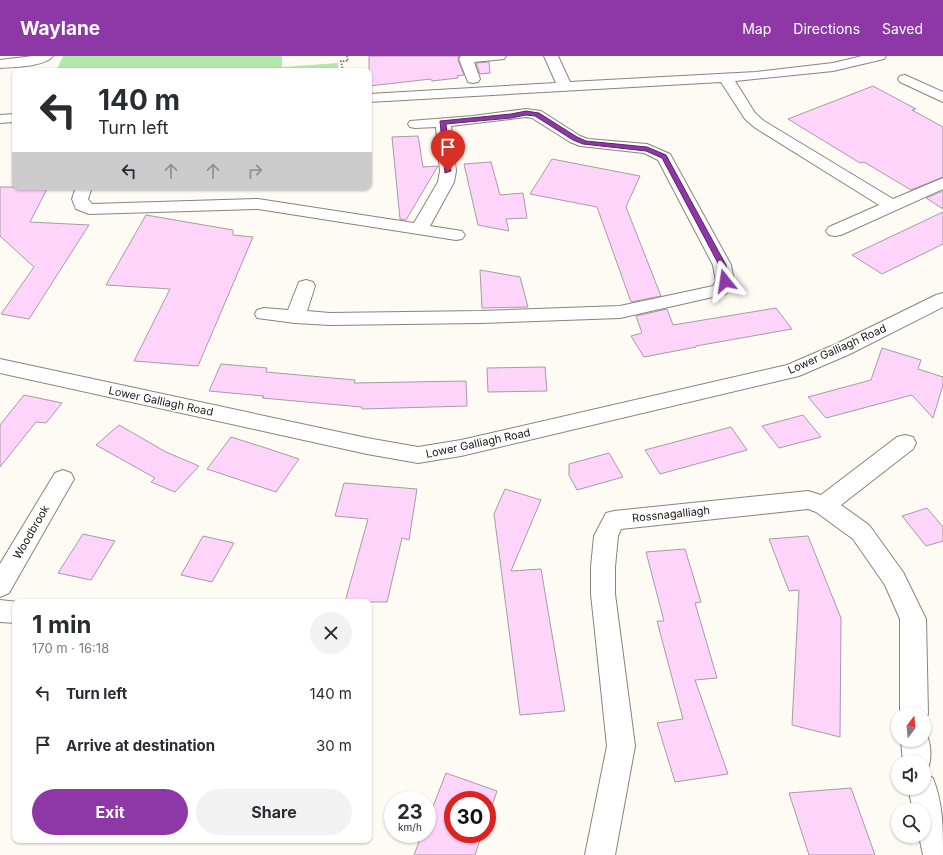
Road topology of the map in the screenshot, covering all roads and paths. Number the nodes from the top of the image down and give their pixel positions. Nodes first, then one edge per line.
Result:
1 (46, 56) edge
2 (347, 56) edge
3 (499, 56) edge
4 (551, 56) edge
5 (880, 56) edge
6 (794, 59) dead end
7 (0, 64) edge
8 (342, 68) edge
9 (808, 70) junction
10 (473, 79) dead end
11 (726, 79) junction
12 (905, 79) dead end
13 (565, 88) junction
14 (372, 98) edge
15 (943, 98) edge
16 (12, 118) edge
17 (0, 119) edge
18 (443, 122) junction
19 (415, 124) dead end
20 (943, 183) edge
21 (83, 190) edge
22 (261, 190) edge
23 (258, 204) junction
24 (892, 206) junction
25 (419, 230) junction
26 (835, 231) dead end
27 (456, 235) dead end
28 (306, 286) dead end
29 (943, 299) edge
30 (264, 314) dead end
31 (295, 317) junction
32 (0, 366) edge
33 (905, 443) dead end
34 (62, 479) dead end
35 (824, 505) junction
36 (0, 586) edge
37 (0, 611) edge
38 (12, 612) edge
39 (914, 707) edge
40 (926, 795) edge
41 (936, 816) edge
42 (600, 855) edge
43 (938, 855) edge

1 - 7 street
2 - 8 path
3 - 10 street
4 - 13 street
5 - 9 street
6 - 9 street
9 - 11 street
11 - 13 street
11 - 24 street
12 - 15 street
13 - 14 street
16 - 17 street
18 - 19 street
18 - 25 street
18 - 31 street
20 - 24 street
21 - 23 street
22 - 23 street
23 - 25 street
24 - 26 street
25 - 27 street
28 - 31 street
29 - 32 street, Lower Galliagh Road
30 - 31 street
33 - 35 street
34 - 36 street, Woodbrook
35 - 39 street, Rossnagalliagh
35 - 42 street, Rossnagalliagh
37 - 38 street
40 - 41 street
41 - 43 street

